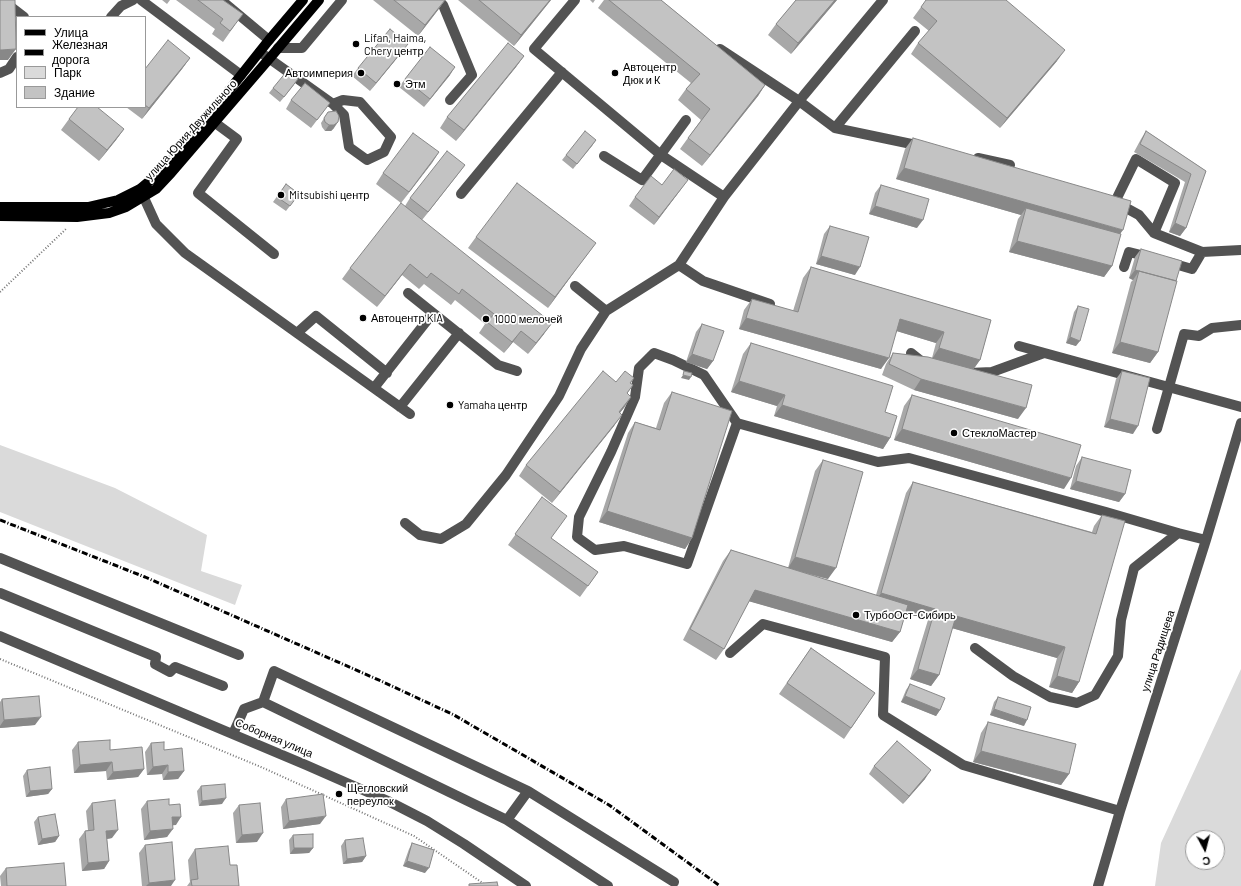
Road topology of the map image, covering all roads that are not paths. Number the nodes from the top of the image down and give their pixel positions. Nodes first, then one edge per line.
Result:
1 (2, 0) edge
2 (133, 0) edge
3 (141, 0) edge
4 (221, 0) edge
5 (303, 0) edge
6 (319, 0) edge
7 (342, 0) edge
8 (438, 0) edge
9 (575, 0) edge
10 (883, 0) edge
11 (23, 16) edge
12 (112, 16) edge
13 (915, 31) dead end
14 (269, 40) junction
15 (278, 48) junction
16 (720, 49) edge
17 (260, 52) junction
18 (16, 58) edge
19 (269, 59) junction
20 (562, 72) junction
21 (0, 73) edge
22 (241, 75) junction
23 (450, 100) dead end
24 (799, 101) junction
25 (333, 104) junction
26 (686, 120) dead end
27 (214, 122) junction
28 (835, 128) junction
29 (934, 149) edge
30 (661, 155) junction
31 (965, 155) edge
32 (604, 156) dead end
33 (1010, 165) edge
34 (142, 193) junction
35 (461, 194) dead end
36 (1095, 196) edge
37 (724, 197) junction
38 (1116, 202) junction
39 (0, 207) edge
40 (0, 216) edge
41 (1154, 234) junction
42 (1241, 250) edge
43 (1202, 252) junction
44 (274, 254) dead end
45 (679, 265) junction
46 (1124, 267) dead end
47 (575, 286) dead end
48 (408, 293) dead end
49 (770, 304) edge
50 (606, 311) junction
51 (433, 313) junction
52 (1241, 325) edge
53 (297, 333) junction
54 (458, 333) junction
55 (1019, 346) dead end
56 (911, 353) dead end
57 (1044, 353) junction
58 (934, 365) edge
59 (517, 371) dead end
60 (387, 373) junction
61 (961, 373) edge
62 (1169, 387) junction
63 (374, 388) junction
64 (400, 407) junction
65 (1241, 407) edge
66 (410, 414) dead end
67 (737, 423) junction
68 (1241, 423) edge
69 (1157, 429) dead end
70 (404, 523) dead end
71 (1178, 534) junction
72 (1206, 540) junction
73 (0, 558) edge
74 (0, 593) edge
75 (0, 636) edge
76 (975, 648) dead end
77 (730, 653) dead end
78 (239, 655) dead end
79 (223, 686) dead end
80 (263, 702) junction
81 (233, 734) junction
82 (528, 791) junction
83 (1120, 810) junction
84 (507, 820) junction
85 (674, 882) dead end
86 (526, 886) edge
87 (608, 886) edge
88 (1098, 886) edge

1 - 11 street
2 - 12 street
3 - 22 street
4 - 14 street
5 - 14 main road, улица Юрия Двужильного
6 - 15 main road, улица Юрия Двужильного
7 - 15 street
8 - 23 street
9 - 20 street
10 - 24 street
13 - 28 street
14 - 17 main road, улица Юрия Двужильного
15 - 19 main road, улица Юрия Двужильного
16 - 24 street
17 - 19 street
17 - 22 main road, улица Юрия Двужильного
18 - 21 street
19 - 25 street
19 - 27 main road, улица Юрия Двужильного
20 - 30 street
20 - 35 street
22 - 34 main road, улица Юрия Двужильного
24 - 28 street
24 - 37 street
25 - 25 street
26 - 30 street
27 - 34 main road, улица Юрия Двужильного
27 - 44 street
28 - 29 street
30 - 32 street
30 - 37 street
31 - 33 street
34 - 39 main road, улица Юрия Двужильного
34 - 40 main road, улица Юрия Двужильного
34 - 53 street
36 - 38 street
37 - 45 street
38 - 41 street
38 - 41 street
41 - 43 street
42 - 43 street
43 - 46 street
45 - 49 street
45 - 50 street
47 - 50 street
48 - 51 street
50 - 70 street
51 - 54 street
51 - 60 street
52 - 62 street
53 - 60 street
53 - 63 street
54 - 59 street
54 - 64 street
55 - 57 street
56 - 58 street
57 - 61 street
57 - 62 street
60 - 63 street
62 - 65 street
62 - 69 street
63 - 64 street
64 - 66 street
67 - 67 street
67 - 71 street
68 - 72 street, улица Радищева
71 - 72 street
71 - 76 street
72 - 83 street, улица Радищева
73 - 78 street
74 - 79 street
75 - 81 street, Соборная улица
77 - 83 street
80 - 81 street
80 - 82 street
80 - 84 street
81 - 86 street, Соборная улица
82 - 84 street
82 - 85 street
83 - 88 street, улица Радищева
84 - 87 street

